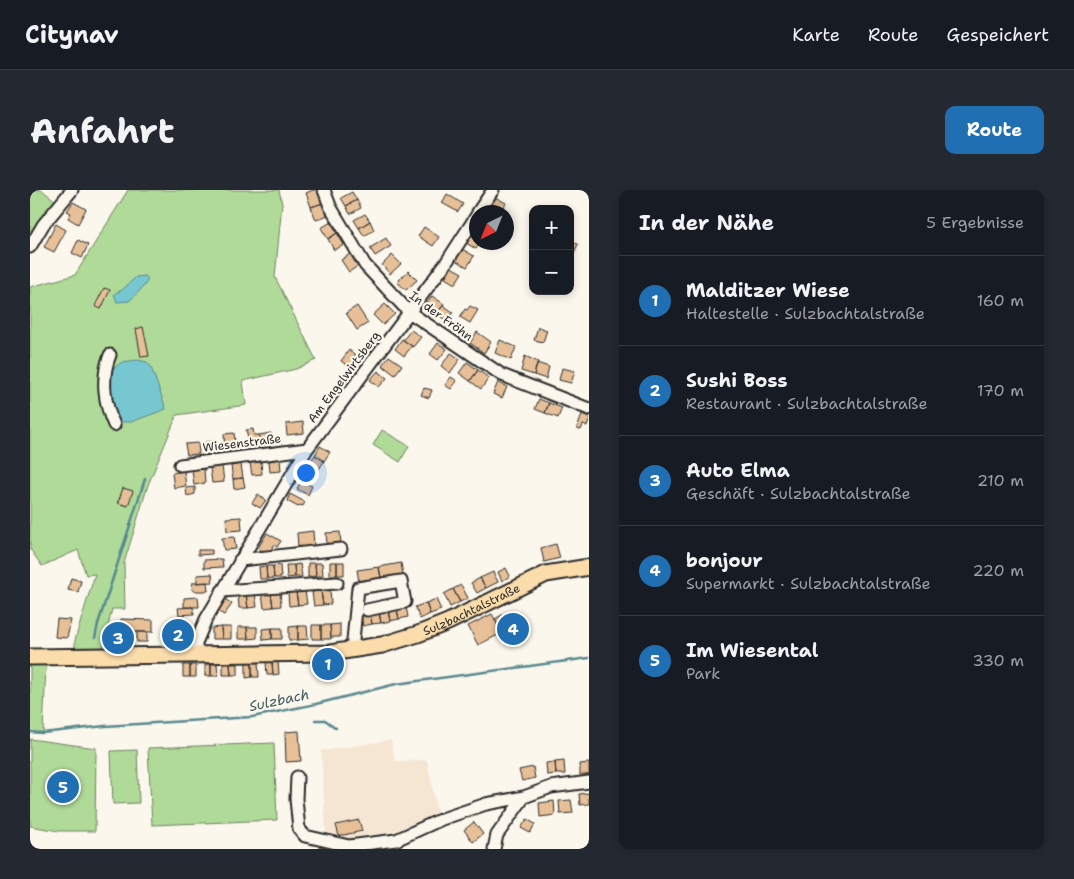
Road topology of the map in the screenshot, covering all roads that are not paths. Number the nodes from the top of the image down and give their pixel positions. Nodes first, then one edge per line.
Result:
1 (72, 190) edge
2 (324, 190) edge
3 (492, 190) edge
4 (483, 205) edge
5 (469, 226) edge
6 (30, 247) edge
7 (409, 312) junction
8 (110, 354) dead end
9 (589, 408) edge
10 (114, 425) dead end
11 (307, 449) junction
12 (180, 465) dead end
13 (341, 549) dead end
14 (240, 560) junction
15 (589, 567) edge
16 (337, 582) dead end
17 (222, 591) junction
18 (367, 610) dead end
19 (352, 651) junction
20 (196, 654) junction
21 (30, 657) edge
22 (297, 777) dead end
23 (589, 782) edge
24 (524, 797) junction
25 (494, 849) edge

1 - 6 street
2 - 7 street, In der Fröhn
3 - 4 street, Am Engelwirtsberg
5 - 7 street, Am Engelwirtsberg
7 - 9 street, In der Fröhn
7 - 11 street, Am Engelwirtsberg
8 - 10 street
11 - 12 street, Wiesenstraße
11 - 14 street, Am Engelwirtsberg
13 - 14 street
14 - 17 street, Am Engelwirtsberg
15 - 19 main road, Sulzbachtalstraße
16 - 17 street
17 - 20 street, Am Engelwirtsberg
18 - 19 street
19 - 20 main road, Sulzbachtalstraße
20 - 21 main road, Sulzbachtalstraße
22 - 24 street
23 - 24 street
24 - 25 street

